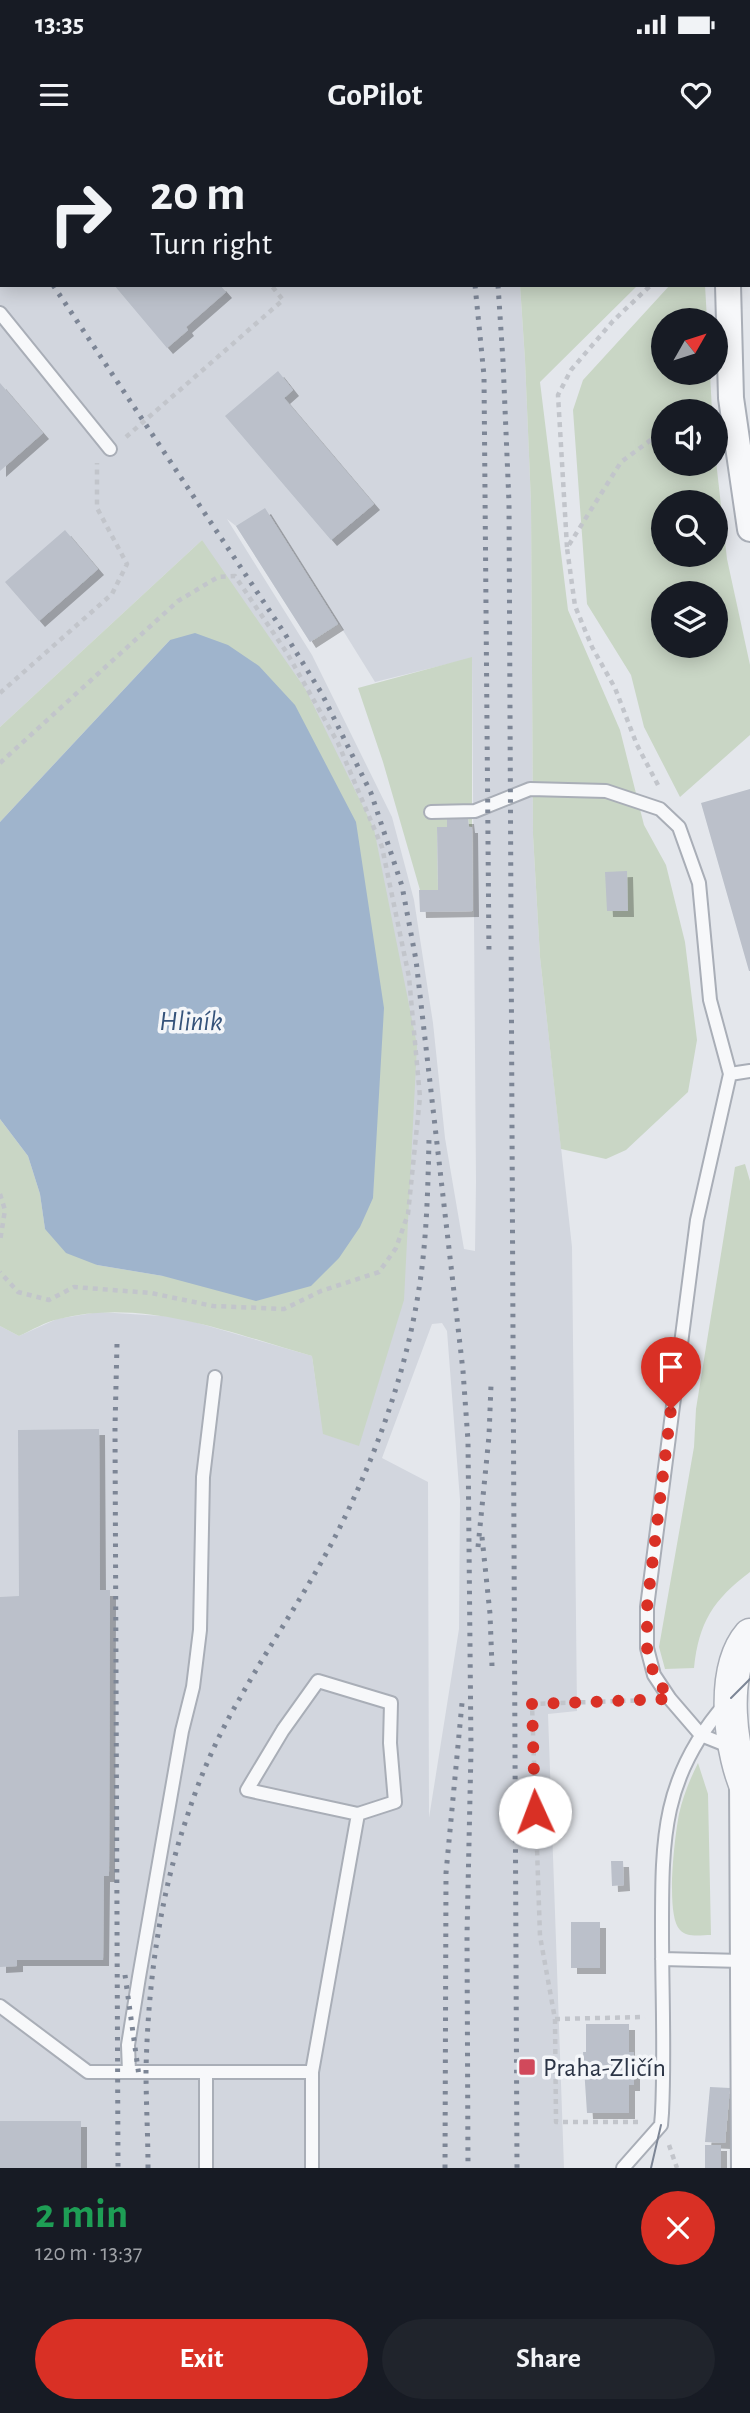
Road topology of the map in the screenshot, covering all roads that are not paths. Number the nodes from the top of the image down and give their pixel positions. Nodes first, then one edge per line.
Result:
1 (728, 287) edge
2 (0, 313) edge
3 (110, 449) road end
4 (750, 529) edge
5 (431, 812) dead end
6 (750, 1071) edge
7 (730, 1074) junction
8 (215, 1377) dead end
9 (750, 1634) edge
10 (731, 1698) junction
11 (701, 1735) junction
12 (743, 1775) edge
13 (358, 1814) junction
14 (663, 1959) junction
15 (742, 1961) junction
16 (0, 2006) edge
17 (312, 2071) junction
18 (129, 2072) junction
19 (206, 2072) junction
20 (206, 2168) edge
21 (312, 2168) edge
22 (623, 2168) edge
23 (744, 2168) edge

1 - 4 street
2 - 3 lane
5 - 7 lane
6 - 7 lane
7 - 11 lane
8 - 18 lane
9 - 10 street
10 - 11 lane
10 - 12 street
11 - 12 lane
11 - 14 lane
12 - 15 street
13 - 13 lane
13 - 17 lane
14 - 15 lane
14 - 22 lane
15 - 23 street
16 - 18 lane
17 - 19 lane
17 - 21 lane
18 - 19 lane
19 - 20 lane

